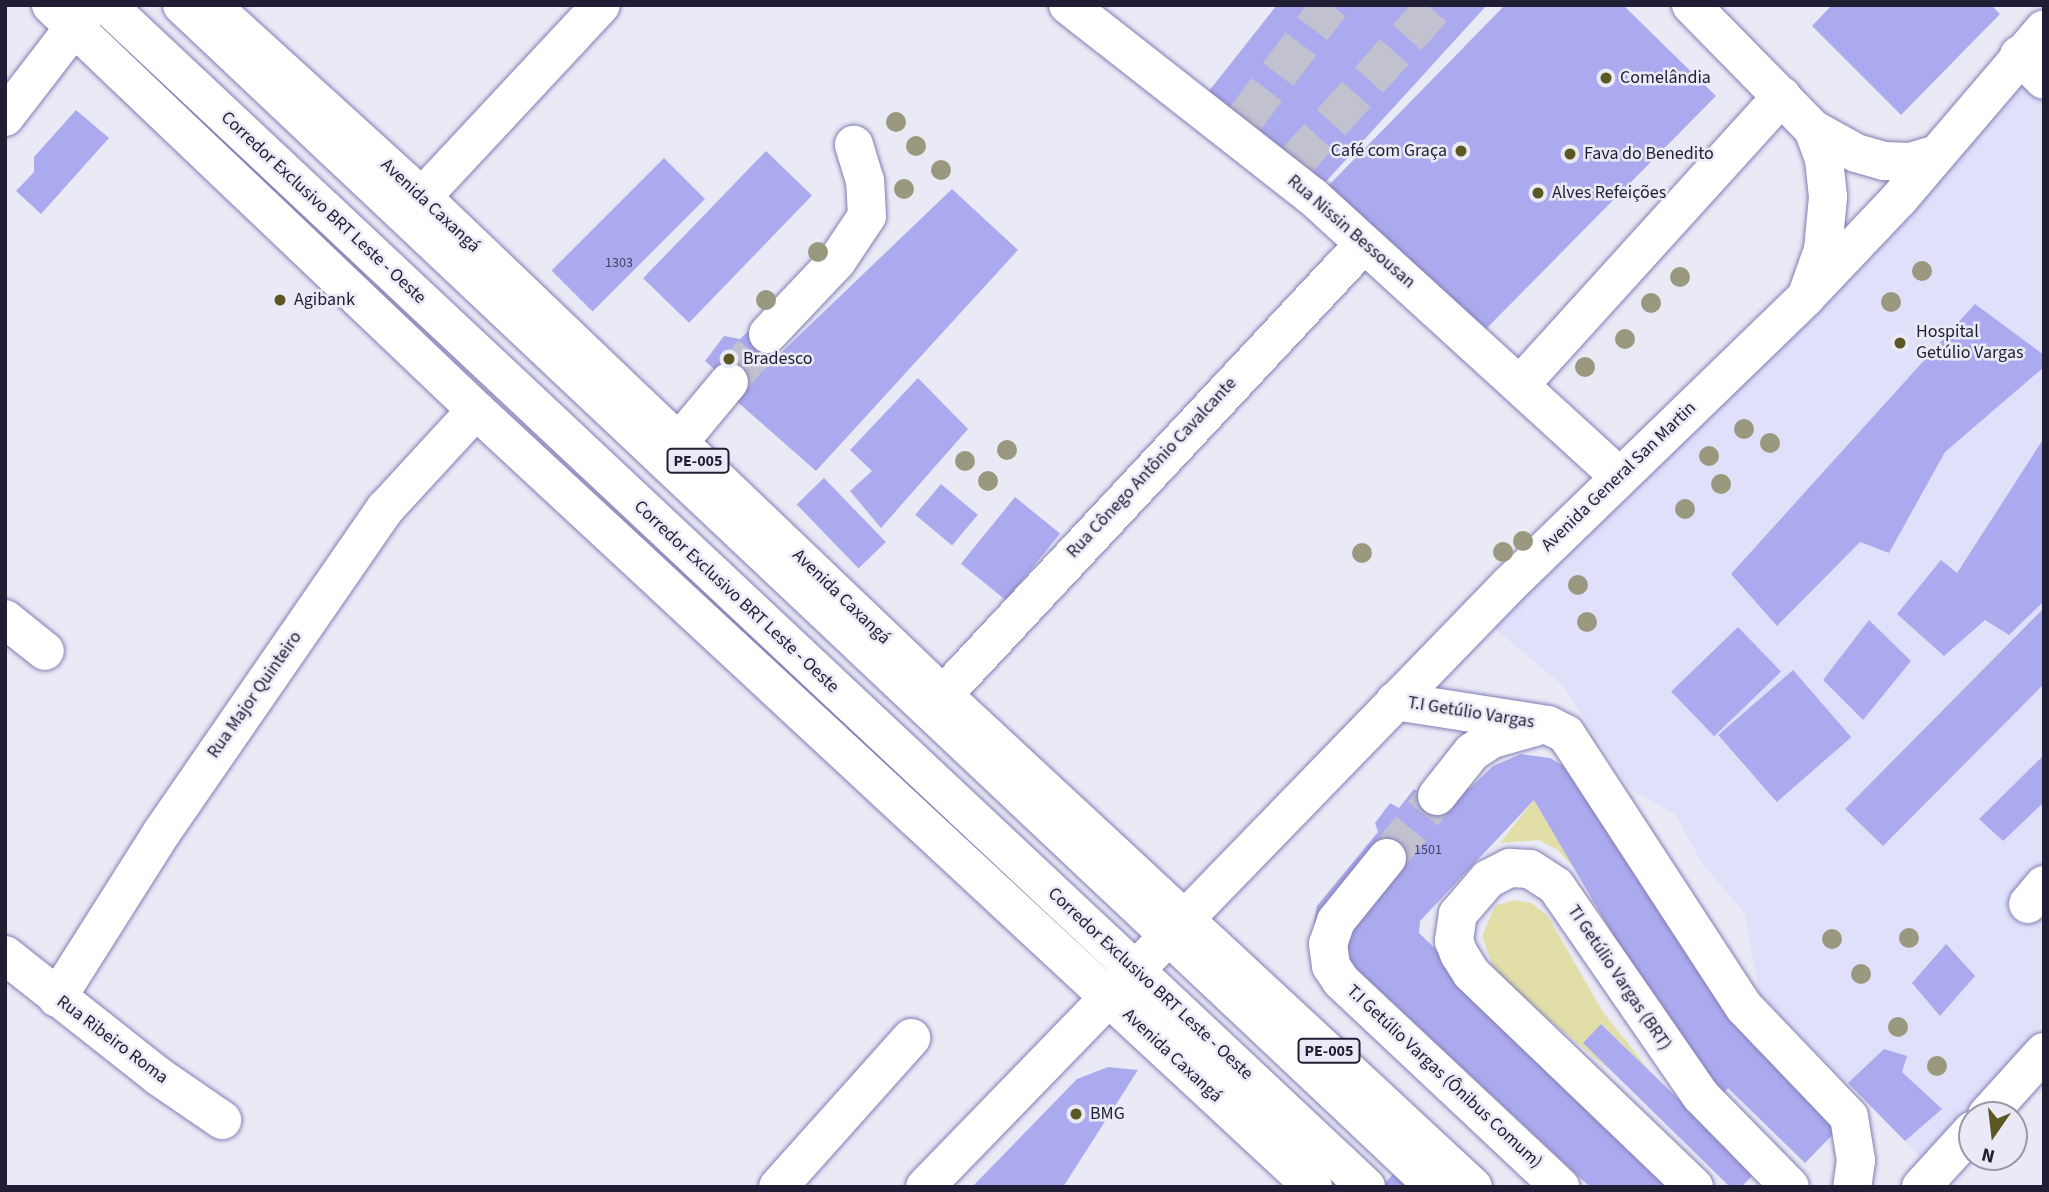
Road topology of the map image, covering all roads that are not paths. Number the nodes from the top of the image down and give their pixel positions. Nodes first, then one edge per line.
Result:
1 (107, 5) edge
2 (182, 5) edge
3 (211, 5) edge
4 (601, 5) edge
5 (1068, 5) edge
6 (1691, 5) edge
7 (72, 12) edge
8 (2036, 55) edge
9 (1782, 96) junction
10 (5, 117) edge
11 (1813, 129) junction
12 (854, 145) dead end
13 (1934, 155) junction
14 (422, 197) junction
15 (1364, 244) junction
16 (1806, 298) junction
17 (768, 334) tunnel mouth
18 (729, 382) tunnel mouth
19 (1520, 385) junction
20 (477, 410) junction
21 (679, 443) junction
22 (1619, 476) junction
23 (636, 503) junction
24 (5, 619) edge
25 (45, 651) dead end
26 (752, 663) junction
27 (943, 695) junction
28 (1395, 701) junction
29 (1548, 725) junction
30 (1437, 796) tunnel mouth
31 (1387, 858) tunnel mouth
32 (1175, 926) junction
33 (5, 955) edge
34 (1121, 983) junction
35 (57, 998) junction
36 (911, 1038) dead end
37 (2040, 1063) edge
38 (2001, 1101) edge
39 (222, 1120) dead end
40 (1958, 1146) edge
41 (778, 1187) edge
42 (925, 1187) edge
43 (1313, 1187) edge
44 (1366, 1187) edge
45 (1435, 1187) edge
46 (1473, 1187) edge
47 (1560, 1187) edge
48 (1694, 1187) edge
49 (1790, 1187) edge
50 (1852, 1187) edge
51 (1921, 1187) edge

1 - 23 main road, Corredor Exclusivo BRT Leste - Oeste
2 - 32 main road
3 - 14 main road, Avenida Caxangá / PE-005
4 - 14 main road
5 - 15 main road, Rua Nissin Bessousan
6 - 9 main road
7 - 10 main road
7 - 20 main road, Avenida Caxangá
8 - 13 main road, Avenida General San Martin
9 - 11 main road
9 - 19 main road
11 - 13 main road
11 - 16 main road
12 - 17 main road
13 - 16 main road, Avenida General San Martin
14 - 21 main road, Avenida Caxangá / PE-005
15 - 19 main road, Rua Nissin Bessousan
15 - 27 main road, Rua Cônego Antônio Cavalcante
16 - 22 main road, Avenida General San Martin
18 - 21 main road
19 - 22 main road, Rua Nissin Bessousan
20 - 26 main road, Avenida Caxangá
20 - 35 main road, Rua Major Quinteiro
21 - 27 main road, Avenida Caxangá / PE-005
22 - 28 main road, Avenida General San Martin
23 - 26 main road
23 - 34 main road, Corredor Exclusivo BRT Leste - Oeste
24 - 25 main road
26 - 34 main road, Avenida Caxangá
27 - 32 main road, Avenida Caxangá / PE-005
28 - 29 main road, T.I Getúlio Vargas
28 - 32 main road, Avenida General San Martin
29 - 30 main road
29 - 50 main road
31 - 47 main road, T.I Getúlio Vargas (Ônibus Comum)
32 - 34 main road, Avenida General San Martin
32 - 45 main road
32 - 46 main road, Avenida Caxangá / PE-005
33 - 35 main road, Rua Ribeiro Roma
34 - 42 main road, Avenida General San Martin
34 - 43 main road, Avenida Caxangá
34 - 44 main road, Corredor Exclusivo BRT Leste - Oeste
35 - 39 main road, Rua Ribeiro Roma
36 - 41 main road
37 - 38 main road
40 - 51 main road
48 - 49 main road, TI Getúlio Vargas (BRT)

